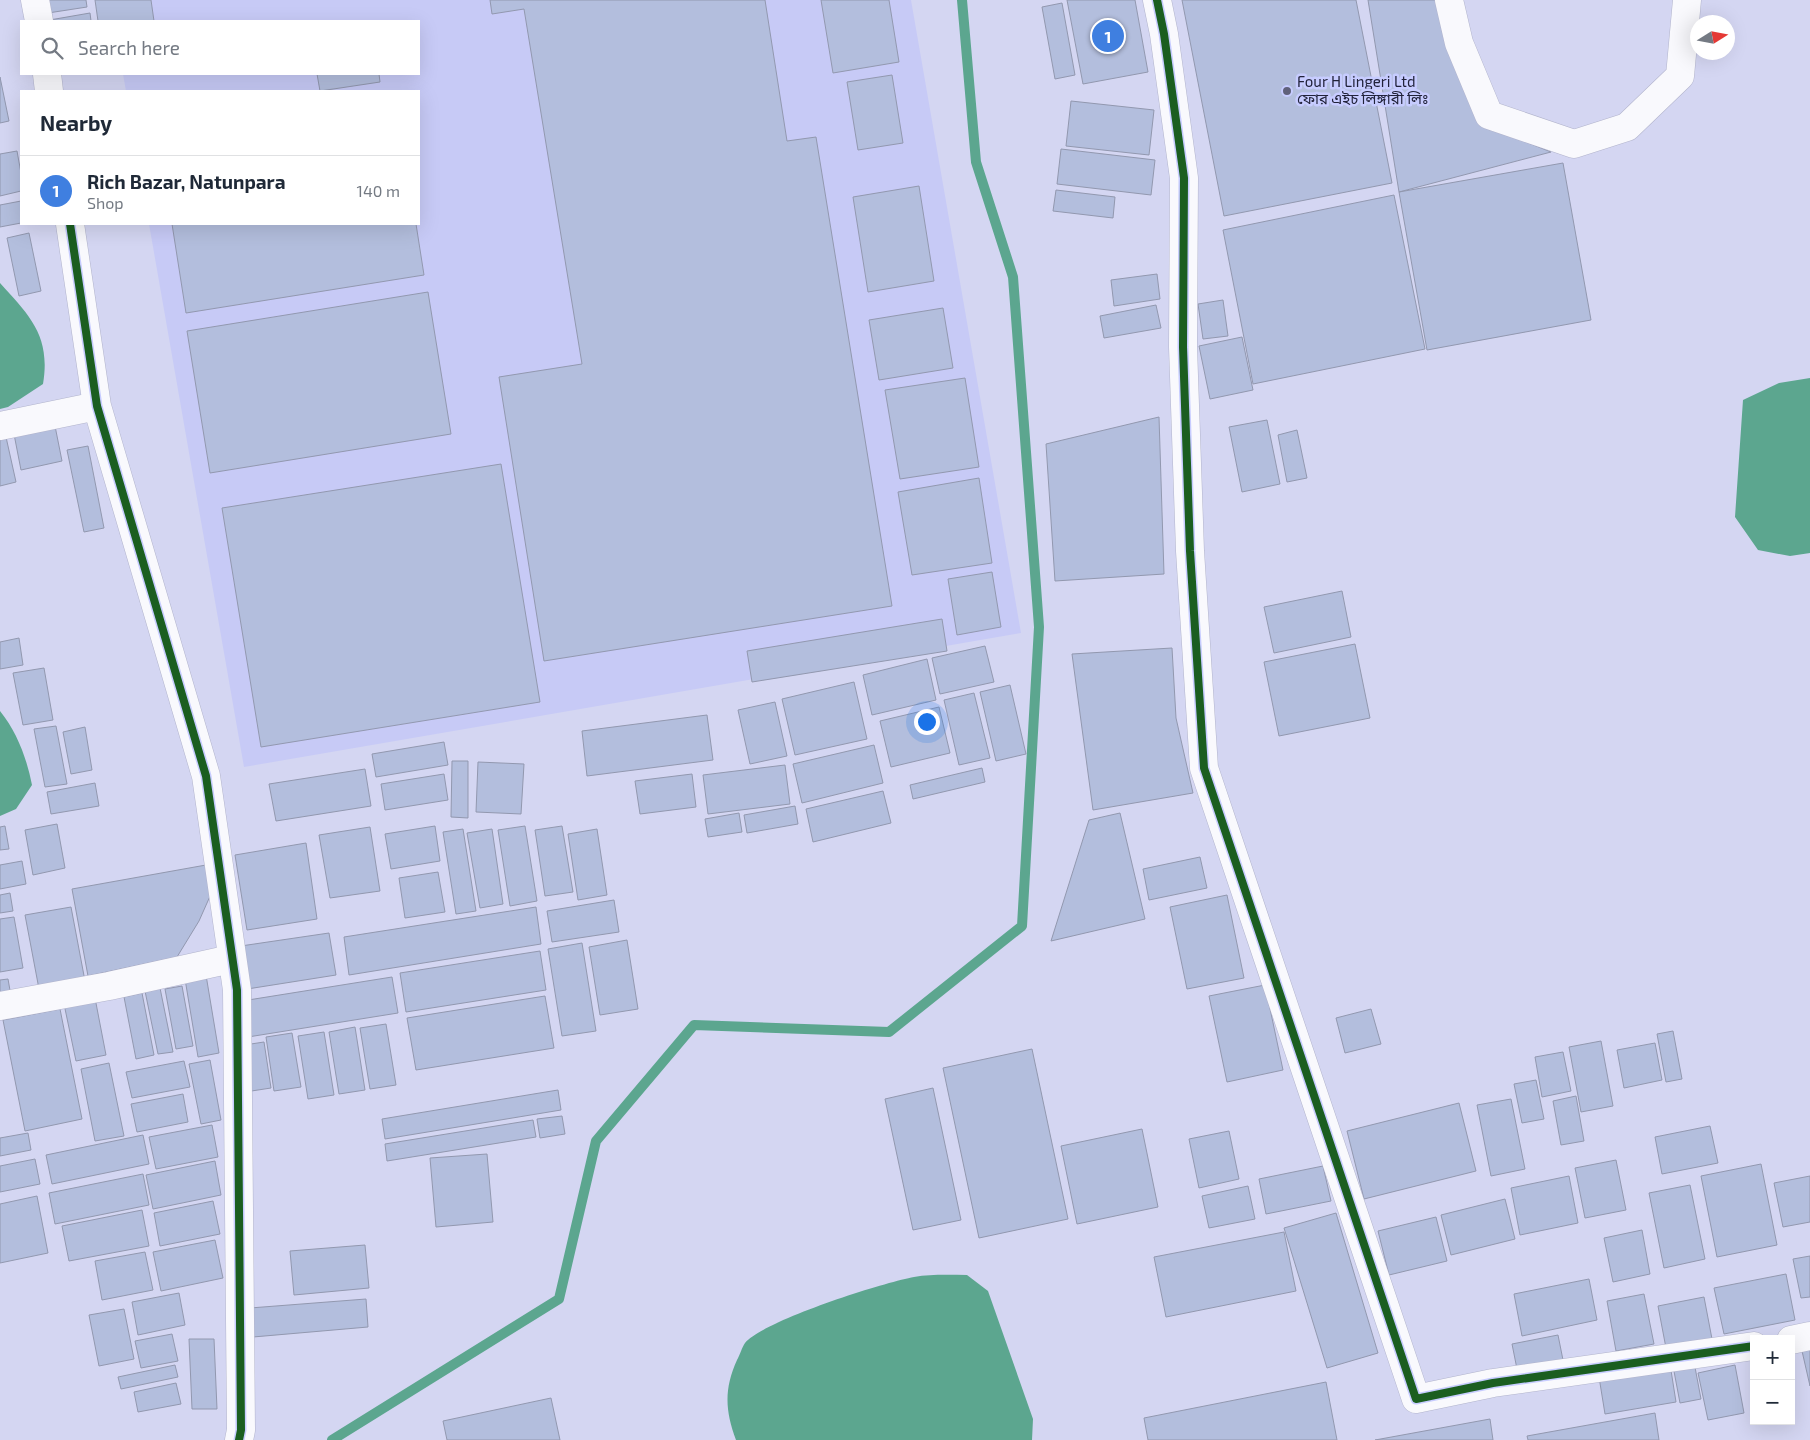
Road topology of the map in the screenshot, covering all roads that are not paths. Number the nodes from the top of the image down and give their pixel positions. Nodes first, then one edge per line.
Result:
1 (35, 0) edge
2 (1157, 0) edge
3 (1449, 0) edge
4 (1687, 0) edge
5 (39, 20) edge
6 (47, 75) edge
7 (49, 90) edge
8 (70, 225) edge
9 (98, 406) junction
10 (0, 426) edge
11 (231, 959) junction
12 (0, 1006) edge
13 (1810, 1336) edge
14 (1795, 1339) edge
15 (1750, 1347) edge
16 (239, 1440) edge

1 - 5 street
2 - 15 street
3 - 4 street
6 - 7 street
8 - 9 street
9 - 10 street
9 - 11 street
11 - 12 street
11 - 16 street
13 - 14 street

